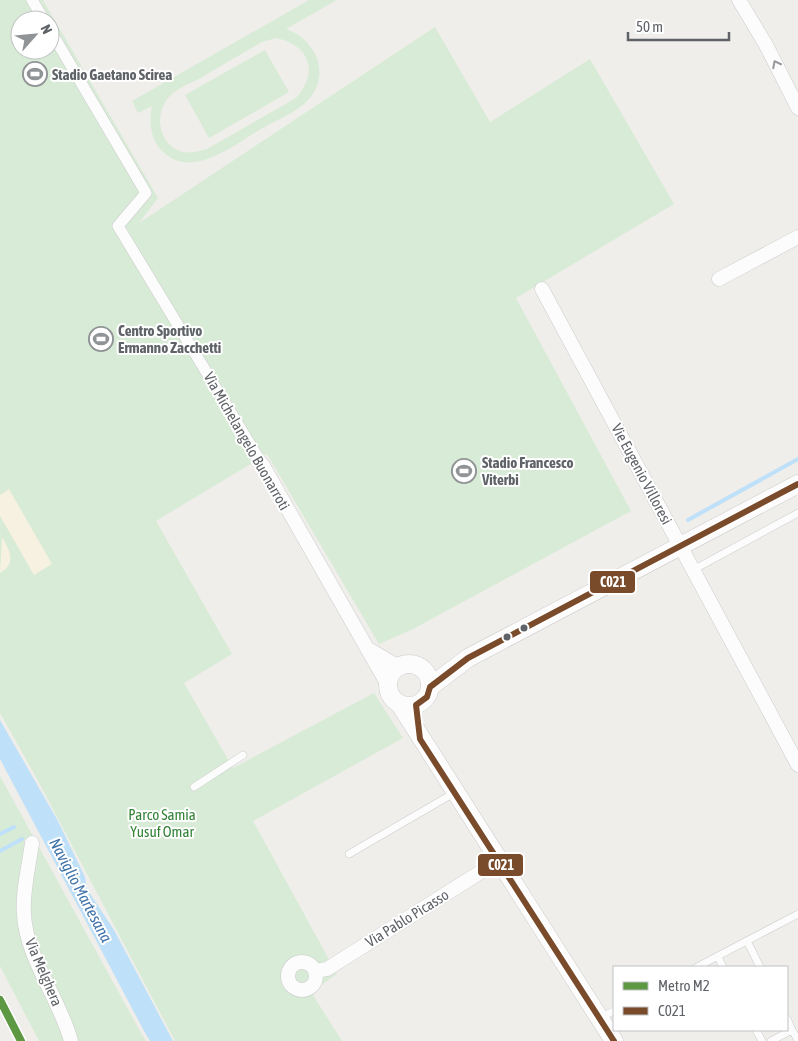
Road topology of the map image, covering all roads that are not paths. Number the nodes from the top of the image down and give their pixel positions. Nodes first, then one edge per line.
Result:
1 (739, 0) edge
2 (60, 47) edge
3 (798, 108) edge
4 (798, 237) edge
5 (720, 279) dead end
6 (542, 289) dead end
7 (262, 464) joint
8 (798, 484) edge
9 (798, 513) edge
10 (680, 546) junction
11 (693, 570) junction
12 (369, 650) junction
13 (468, 658) junction
14 (399, 666) junction
15 (424, 670) junction
16 (388, 685) junction
17 (430, 687) junction
18 (407, 704) junction
19 (243, 755) dead end
20 (798, 765) edge
21 (194, 786) dead end
22 (454, 792) junction
23 (32, 843) dead end
24 (349, 854) dead end
25 (498, 861) junction
26 (798, 914) edge
27 (747, 941) junction
28 (718, 956) junction
29 (699, 966) edge
30 (723, 966) edge
31 (760, 966) edge
32 (315, 971) dead end
33 (607, 1015) edge
34 (788, 1021) edge
35 (792, 1030) junction
36 (798, 1040) edge
37 (71, 1041) edge
38 (614, 1041) edge
39 (771, 1041) edge

3 -> 1 street
2 - 7 street, Via Michelangelo Buonarroti
4 - 5 street
6 - 10 street, Vie Eugenio Villoresi
7 - 12 street, Via Michelangelo Buonarroti
8 - 10 street
9 - 11 lane
10 - 11 street, Vie Eugenio Villoresi
10 - 13 street
11 - 20 street, Vie Eugenio Villoresi
12 - 14 street, Via Michelangelo Buonarroti
12 - 16 street, Via Michelangelo Buonarroti
13 - 15 street
13 - 17 street
14 - 15 street
14 - 16 street
15 - 17 street
16 - 18 street
17 - 18 street
18 - 22 street
19 - 21 lane
22 - 24 lane
22 - 25 street
23 - 37 street, Via Melghera
25 - 32 street, Via Pablo Picasso
25 - 33 street
26 - 27 lane
27 - 28 lane
27 - 31 lane
28 - 29 lane
28 - 30 lane
33 - 38 street
34 - 35 lane
35 - 36 lane
35 - 39 lane

